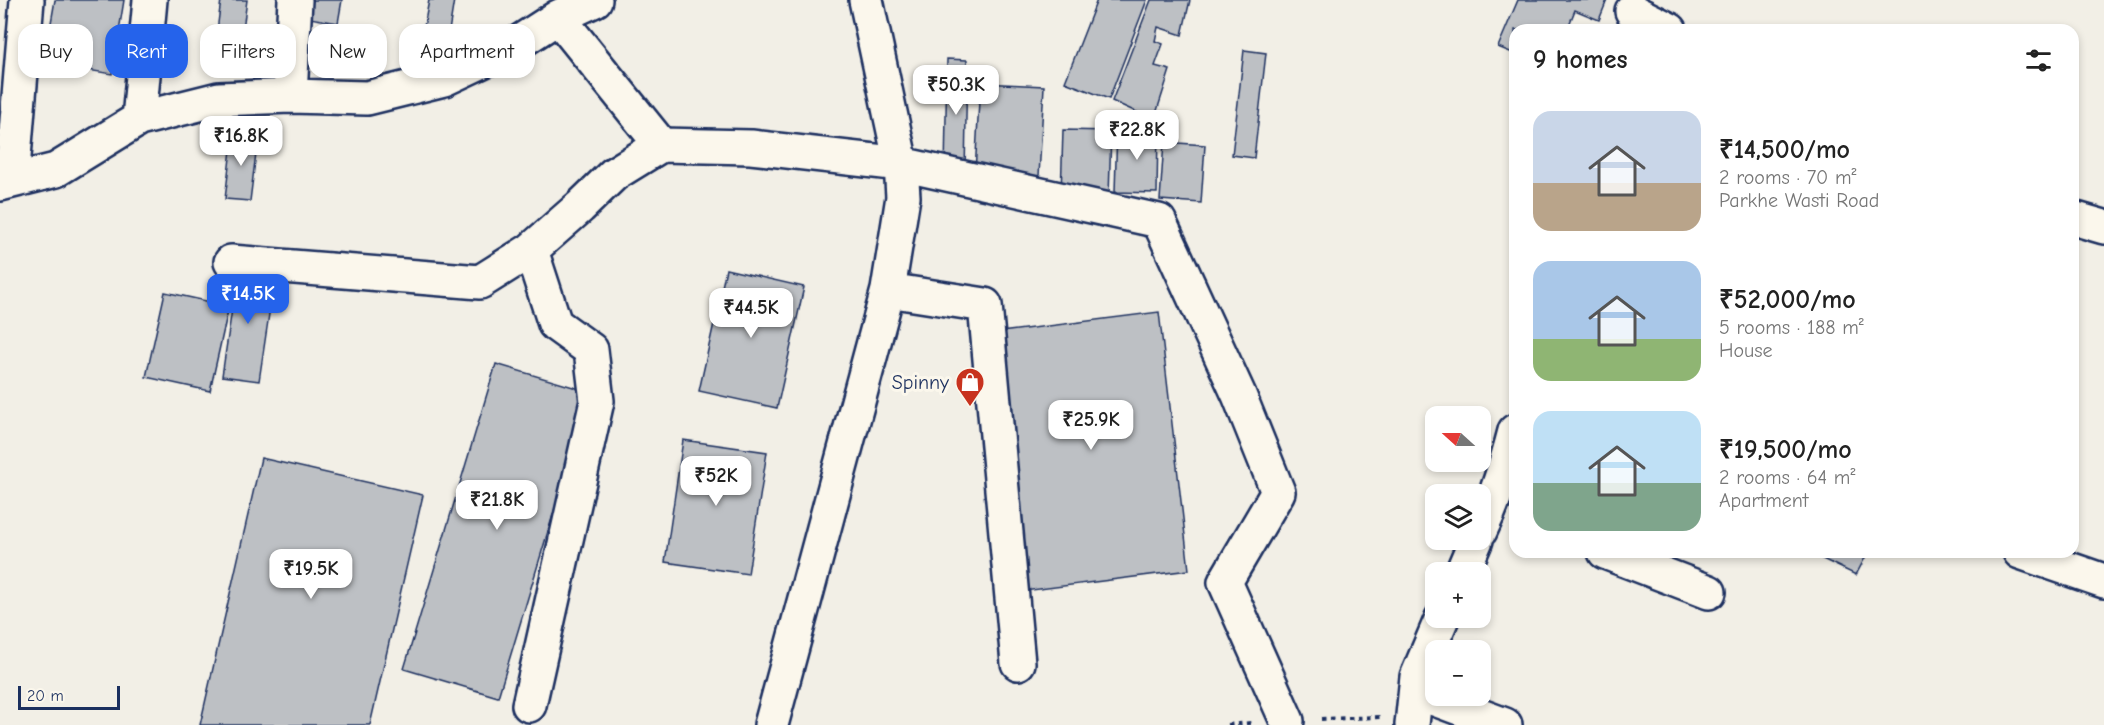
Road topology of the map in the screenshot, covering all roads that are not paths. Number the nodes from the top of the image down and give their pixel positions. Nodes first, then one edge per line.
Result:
1 (27, 0) edge
2 (150, 0) edge
3 (295, 0) edge
4 (866, 0) edge
5 (591, 1) edge
6 (1632, 14) edge
7 (558, 17) junction
8 (1656, 24) edge
9 (290, 96) junction
10 (139, 119) junction
11 (661, 145) junction
12 (901, 164) junction
13 (6, 182) edge
14 (2079, 220) edge
15 (2104, 227) edge
16 (531, 250) junction
17 (231, 262) dead end
18 (888, 290) junction
19 (1509, 455) edge
20 (1496, 519) edge
21 (1621, 558) edge
22 (2037, 558) edge
23 (2104, 581) edge
24 (1709, 592) dead end
25 (1438, 628) edge
26 (1018, 663) dead end
27 (1416, 692) junction
28 (529, 705) dead end
29 (1287, 721) dead end
30 (771, 725) edge
31 (1412, 725) edge
32 (1505, 725) edge

1 - 13 street
2 - 10 street
3 - 9 street
4 - 12 street
5 - 7 street
6 - 8 street
7 - 9 street
7 - 11 street
9 - 10 street
10 - 13 street
11 - 12 street
11 - 16 street
12 - 18 street
12 - 29 street
14 - 15 street
16 - 17 street
16 - 28 street
18 - 26 street
18 - 30 street
19 - 20 street
21 - 24 street
22 - 23 street
25 - 27 street
27 - 31 street
27 - 32 street

